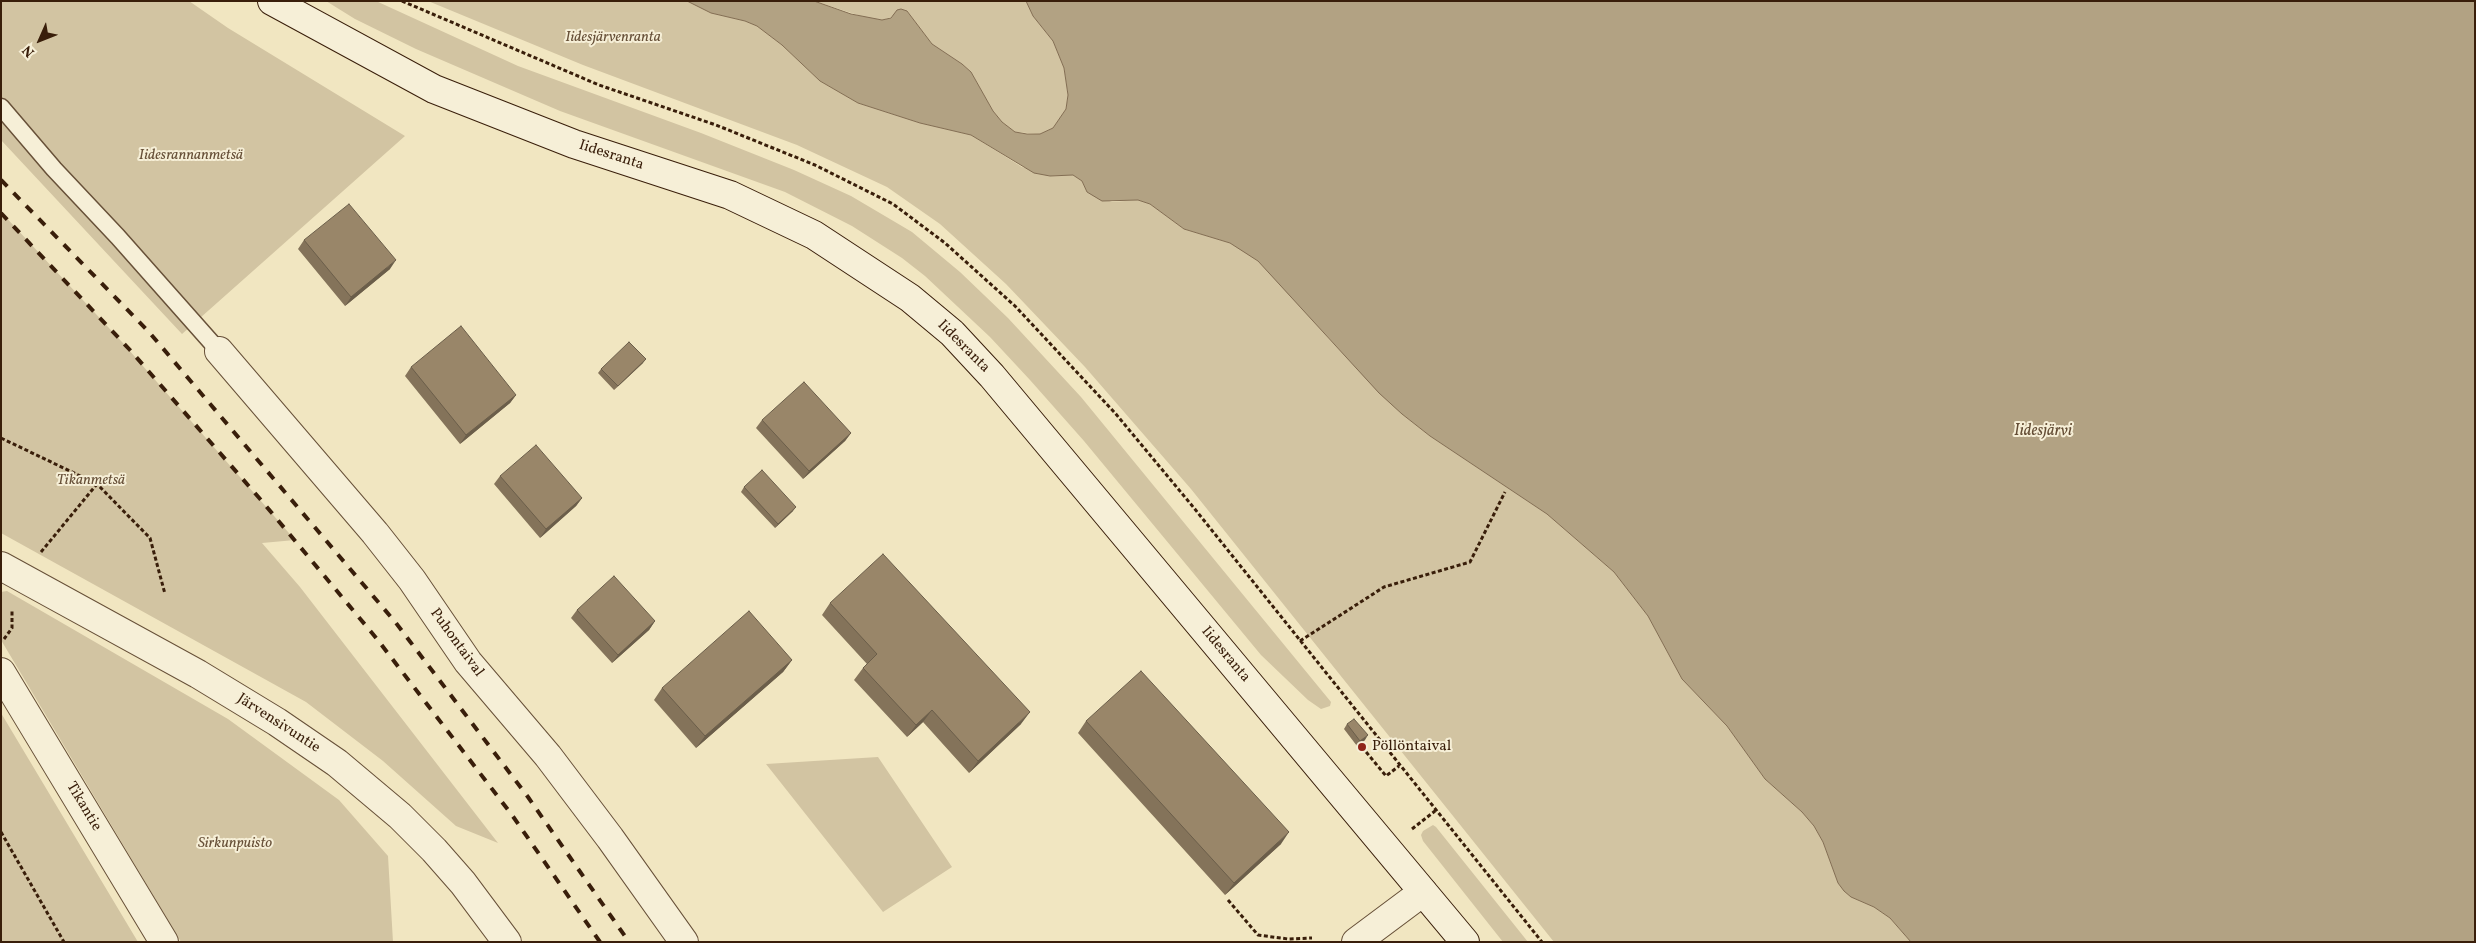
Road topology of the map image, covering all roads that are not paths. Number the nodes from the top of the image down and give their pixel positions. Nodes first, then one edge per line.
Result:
1 (272, 1) edge
2 (1, 106) edge
3 (219, 351) joint
4 (1, 566) edge
5 (1, 672) edge
6 (1423, 892) junction
7 (164, 942) edge
8 (507, 942) edge
9 (684, 942) edge
10 (1356, 942) edge
11 (1464, 942) edge

1 - 6 street, Iidesranta
2 - 3 lane
3 - 9 street, Puhontaival
4 - 8 street, Järvensivuntie
5 - 7 street, Tikantie
6 - 10 street
6 - 11 street, Iidesranta

